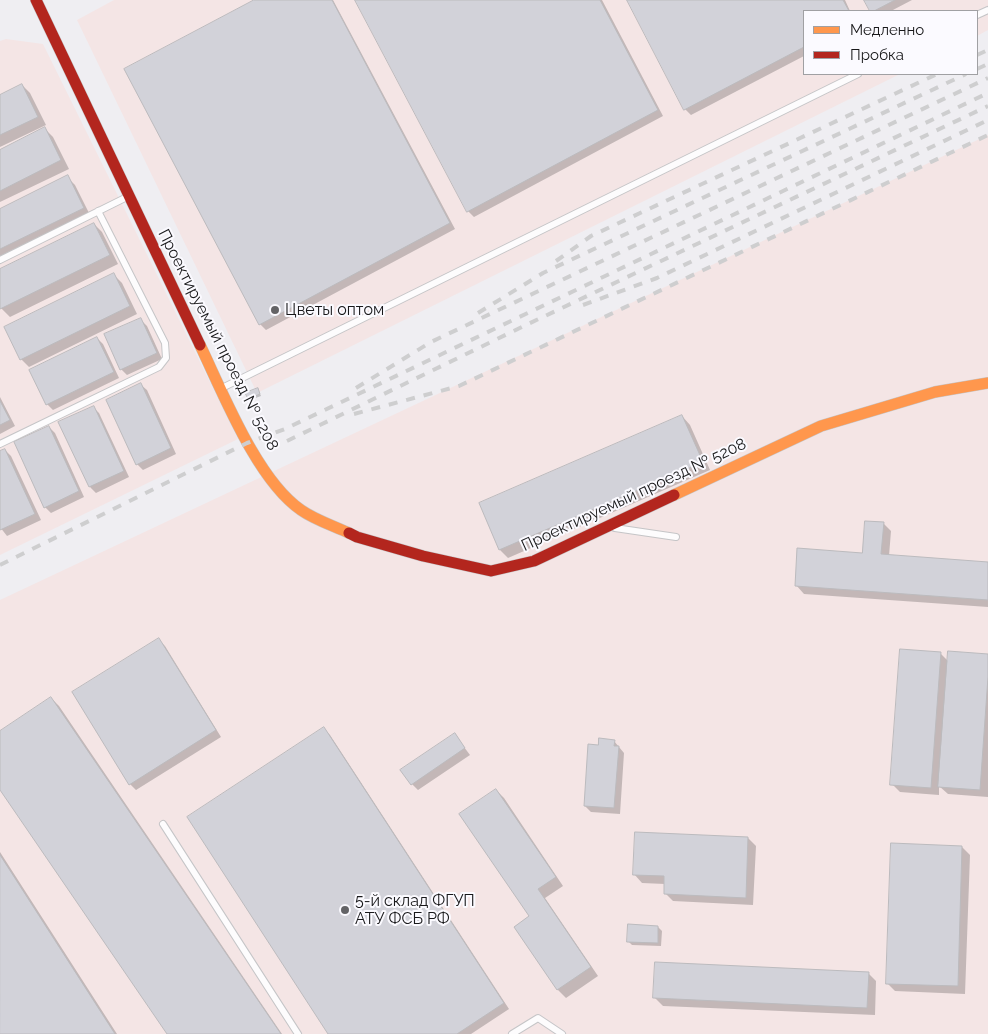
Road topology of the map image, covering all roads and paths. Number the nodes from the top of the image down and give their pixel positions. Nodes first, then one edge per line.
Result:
1 (36, 0) edge
2 (856, 75) edge
3 (128, 196) junction
4 (98, 211) junction
5 (0, 260) edge
6 (988, 383) edge
7 (221, 388) junction
8 (0, 444) edge
9 (608, 527) junction
10 (676, 536) dead end
11 (163, 824) dead end
12 (298, 1034) edge
13 (512, 1034) edge
14 (562, 1034) edge

1 - 3 street, Проектируемый проезд № 5208
2 - 7 lane
3 - 4 lane
3 - 7 street, Проектируемый проезд № 5208
4 - 5 lane
4 - 8 lane
6 - 9 street, Проектируемый проезд № 5208
7 - 9 street, Проектируемый проезд № 5208
9 - 10 lane
11 - 12 lane
13 - 14 lane

